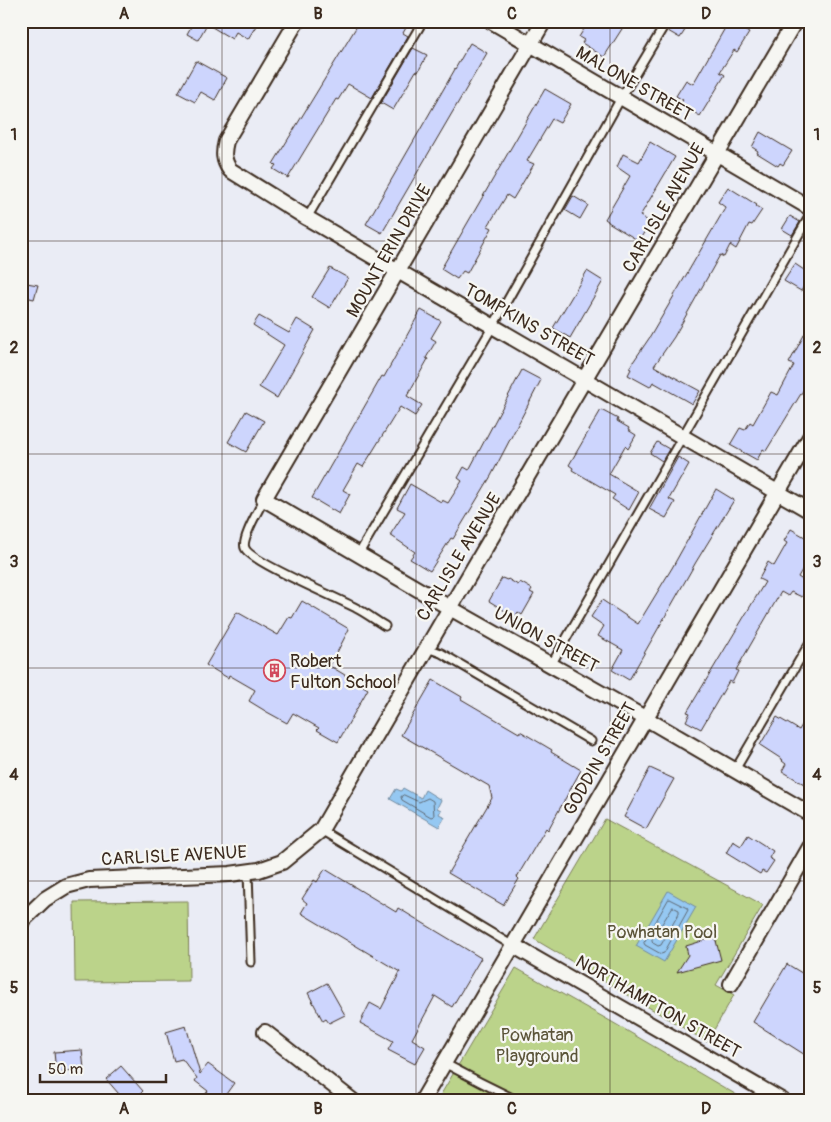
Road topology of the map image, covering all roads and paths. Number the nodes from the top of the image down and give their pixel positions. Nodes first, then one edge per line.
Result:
1 (297, 21) edge
2 (423, 21) edge
3 (491, 21) edge
4 (544, 21) edge
5 (667, 21) edge
6 (795, 21) edge
7 (530, 45) junction
8 (621, 98) junction
9 (717, 154) junction
10 (810, 208) edge
11 (810, 214) edge
12 (307, 218) junction
13 (399, 272) junction
14 (492, 326) junction
15 (585, 380) junction
16 (682, 437) junction
17 (810, 437) edge
18 (778, 492) junction
19 (264, 499) junction
20 (810, 511) edge
21 (358, 555) junction
22 (450, 608) junction
23 (385, 626) dead end
24 (810, 642) edge
25 (427, 648) junction
26 (551, 664) junction
27 (645, 718) junction
28 (591, 741) dead end
29 (735, 770) junction
30 (810, 814) edge
31 (321, 830) junction
32 (810, 847) edge
33 (248, 872) junction
34 (21, 922) edge
35 (514, 946) junction
36 (251, 962) dead end
37 (731, 984) dead end
38 (265, 1032) dead end
39 (444, 1063) junction
40 (353, 1101) edge
41 (422, 1101) edge
42 (518, 1101) edge
43 (783, 1101) edge

1 - 12 street, TOMPKINS STREET
2 - 12 lane
3 - 7 street, MALONE STREET
4 - 7 street, MOUNT ERIN DRIVE
5 - 8 lane
6 - 9 street, CARLISLE AVENUE
7 - 8 street, MALONE STREET
7 - 13 street, MOUNT ERIN DRIVE
8 - 9 street, MALONE STREET
8 - 14 lane
9 - 10 street, MALONE STREET
9 - 15 street, CARLISLE AVENUE
11 - 16 lane
12 - 13 street, TOMPKINS STREET
13 - 14 street, TOMPKINS STREET
13 - 19 street, MOUNT ERIN DRIVE
14 - 15 street, TOMPKINS STREET
14 - 21 lane
15 - 16 street, TOMPKINS STREET
15 - 22 street, CARLISLE AVENUE
16 - 18 street, TOMPKINS STREET
16 - 26 lane
17 - 18 street, GODDIN STREET
18 - 20 street, TOMPKINS STREET
18 - 27 street, GODDIN STREET
19 - 21 street, UNION STREET
19 - 23 lane
21 - 22 street, UNION STREET
22 - 25 street, CARLISLE AVENUE
22 - 26 street, UNION STREET
24 - 29 lane
25 - 28 lane
25 - 31 street, CARLISLE AVENUE
26 - 27 street, UNION STREET
27 - 29 street, UNION STREET
27 - 35 street, GODDIN STREET
29 - 30 street, UNION STREET
31 - 33 street, CARLISLE AVENUE
31 - 35 lane
32 - 37 street
33 - 34 street, CARLISLE AVENUE
33 - 36 lane
35 - 39 street, GODDIN STREET
35 - 43 street, NORTHAMPTON STREET
38 - 40 street
39 - 41 street, GODDIN STREET
39 - 42 lane

